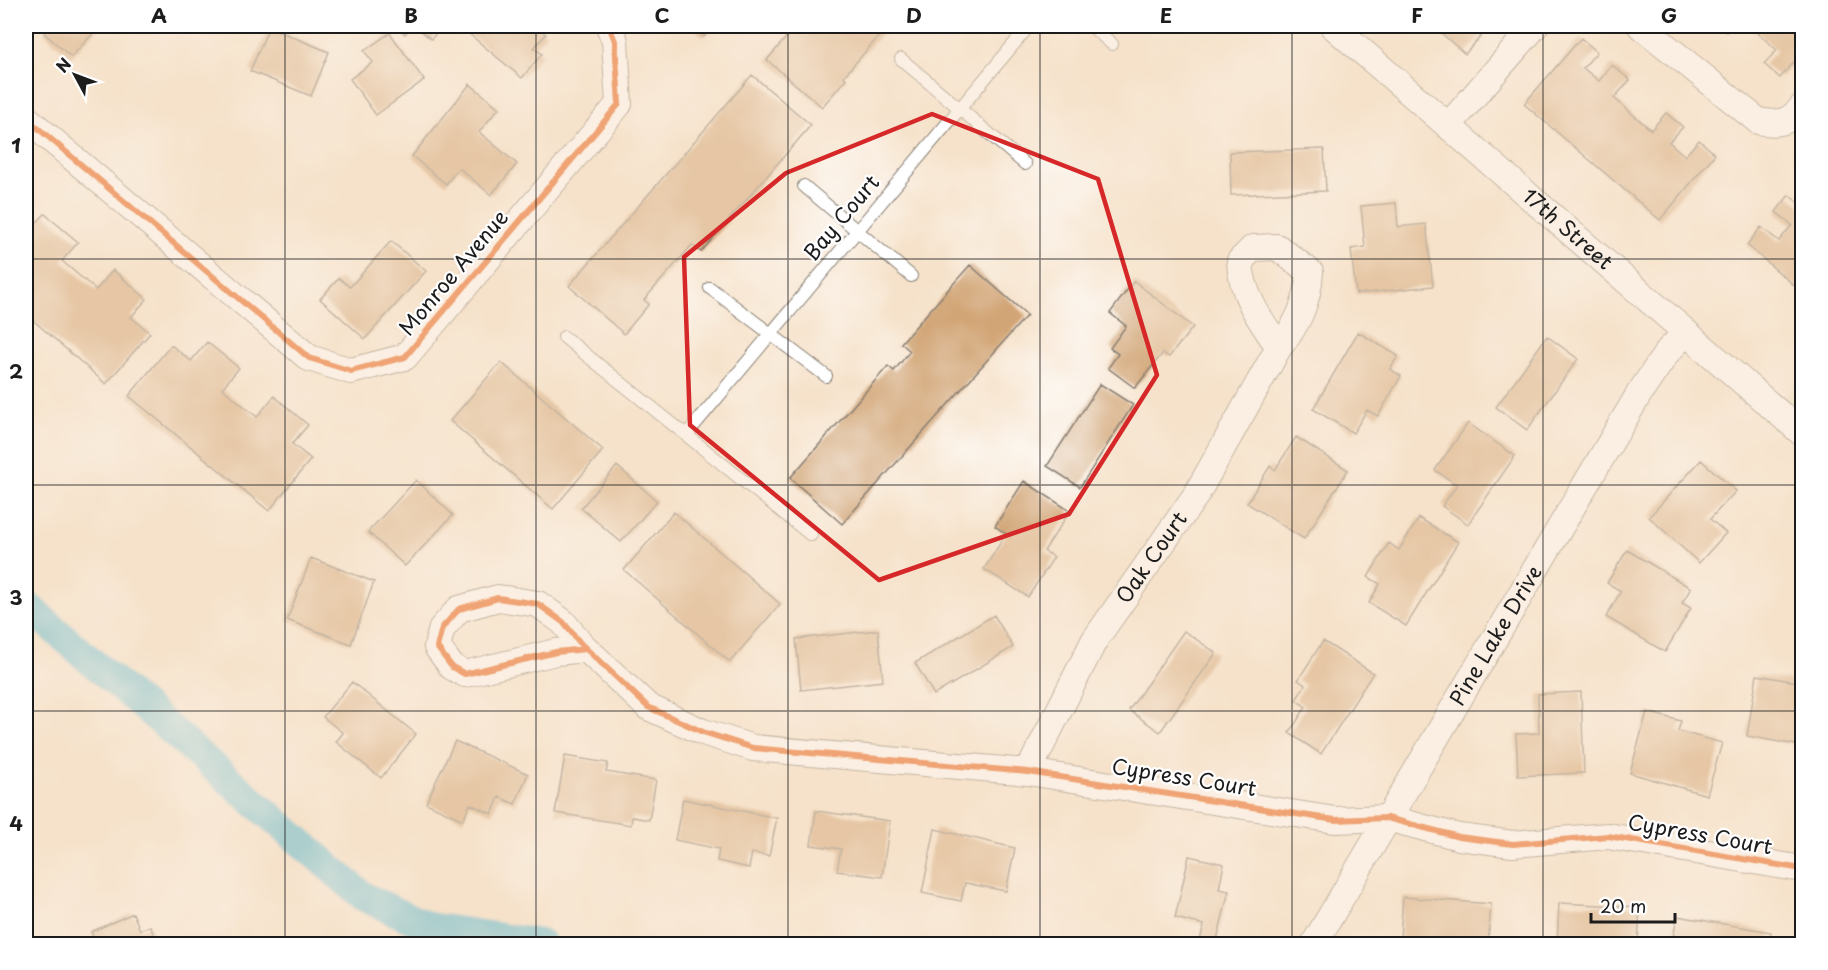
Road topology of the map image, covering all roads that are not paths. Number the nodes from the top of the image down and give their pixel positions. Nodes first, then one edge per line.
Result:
1 (609, 26) edge
2 (1029, 26) edge
3 (1091, 26) edge
4 (1333, 26) edge
5 (1535, 26) edge
6 (1641, 26) edge
7 (1112, 44) dead end
8 (902, 59) dead end
9 (1803, 107) edge
10 (959, 108) junction
11 (26, 118) edge
12 (1448, 126) junction
13 (1026, 164) dead end
14 (804, 186) dead end
15 (856, 231) junction
16 (911, 276) dead end
17 (710, 288) dead end
18 (1686, 333) junction
19 (771, 334) junction
20 (564, 337) dead end
21 (1279, 347) dead end
22 (826, 376) dead end
23 (1803, 433) edge
24 (686, 435) junction
25 (811, 535) dead end
26 (586, 649) junction
27 (1028, 772) junction
28 (1387, 818) junction
29 (1803, 869) edge
30 (1314, 945) edge

1 - 11 street, Monroe Avenue
2 - 10 lane, Bay Court
3 - 7 lane
4 - 12 street, 17th Street
5 - 12 street
6 - 9 street
8 - 10 lane
10 - 13 lane
10 - 15 lane, Bay Court
12 - 18 street, 17th Street
14 - 15 lane
15 - 16 lane
15 - 19 lane, Bay Court
17 - 19 lane
18 - 23 street, 17th Street
18 - 28 street, Pine Lake Drive
19 - 22 lane
19 - 24 lane, Bay Court
20 - 24 lane
21 - 27 street, Oak Court
24 - 25 lane
26 - 26 street, Cypress Court
26 - 27 street, Cypress Court
27 - 28 street, Cypress Court
28 - 29 street, Cypress Court
28 - 30 street, Pine Lake Drive

